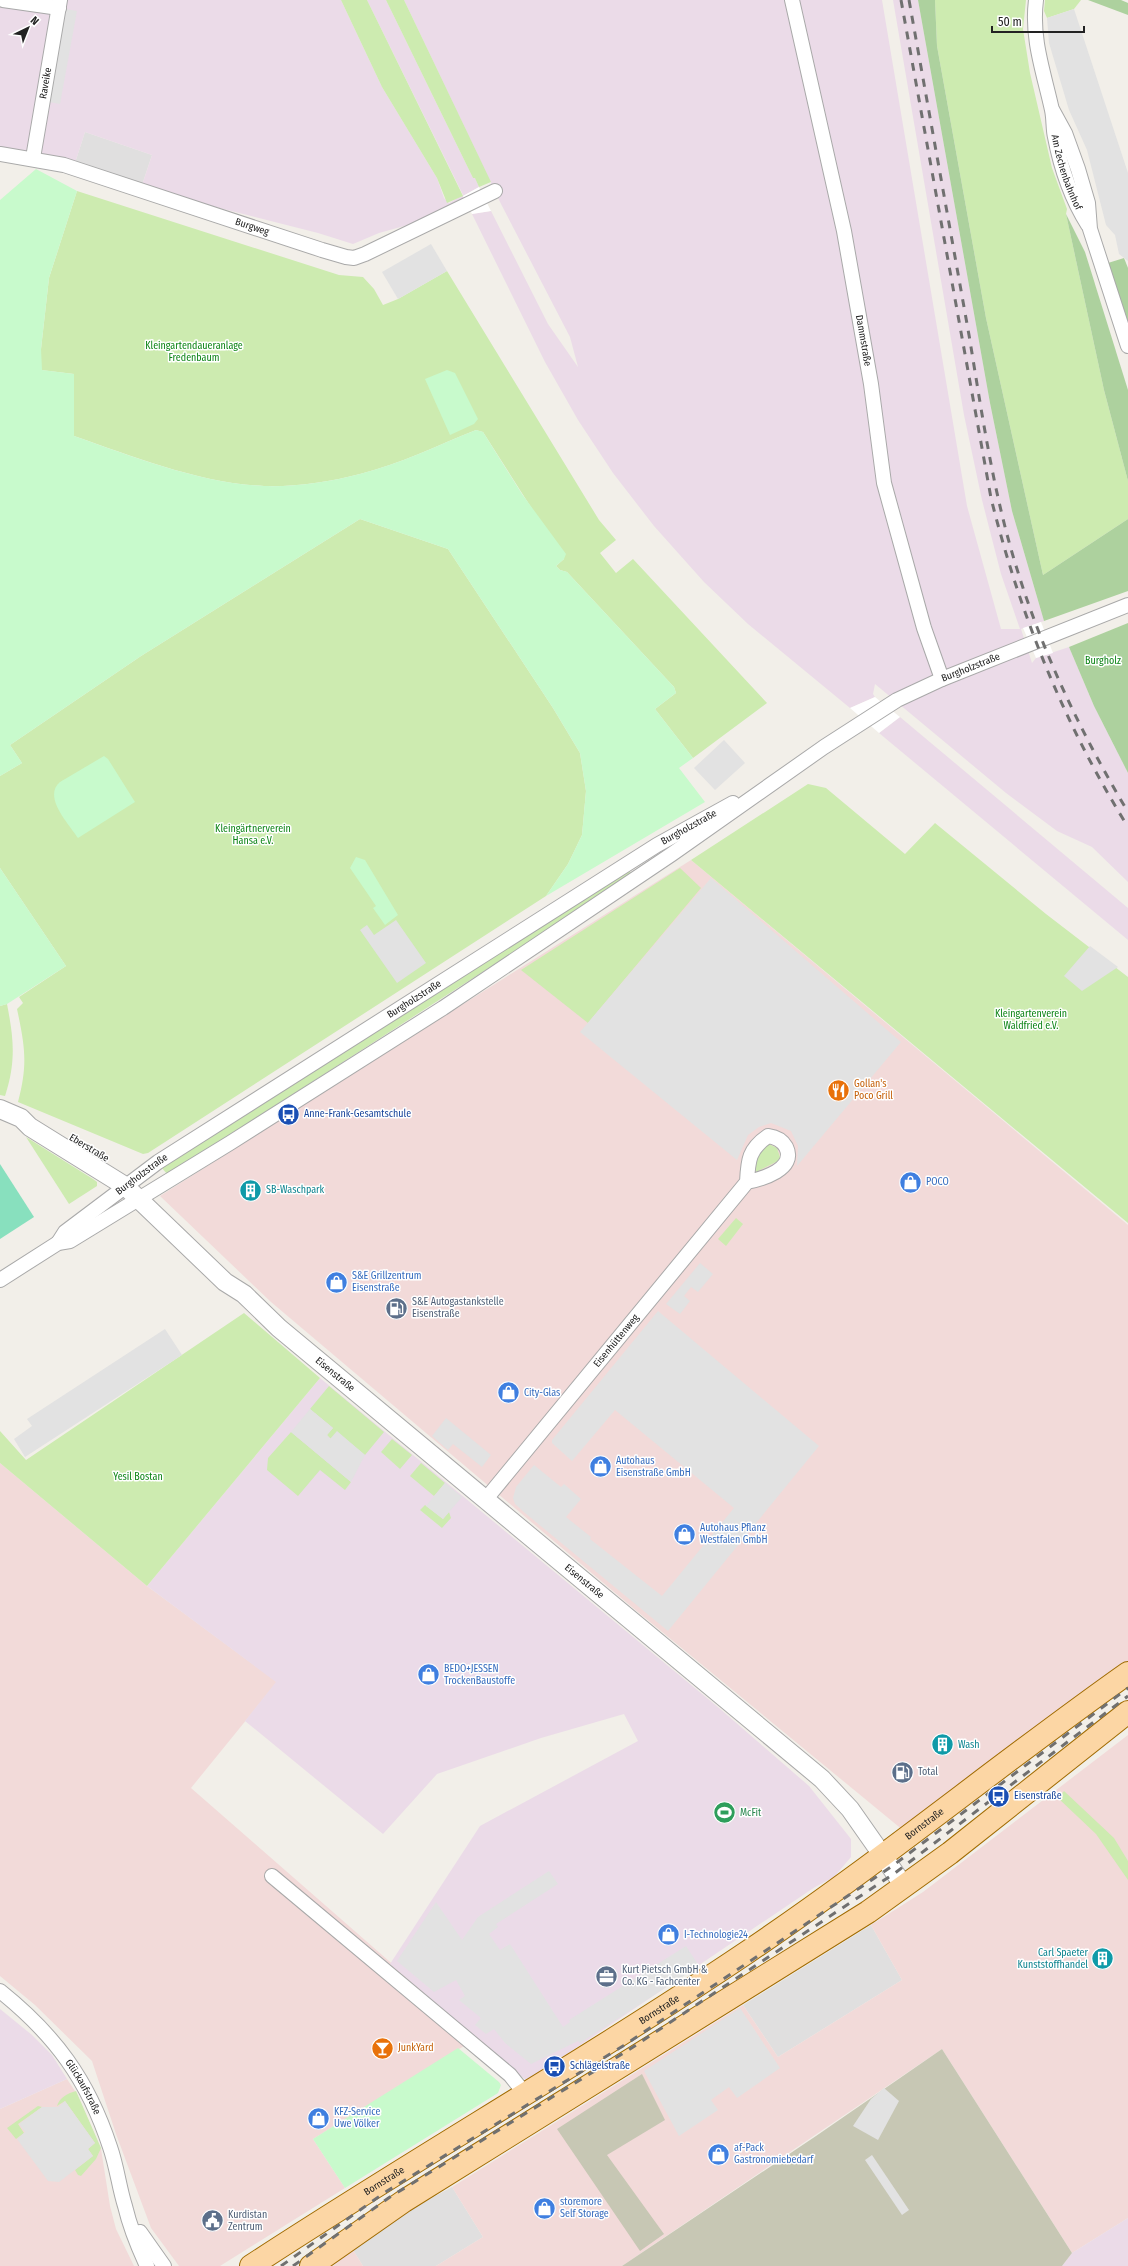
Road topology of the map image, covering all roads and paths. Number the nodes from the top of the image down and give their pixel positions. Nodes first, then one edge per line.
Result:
1 (3, 0) edge
2 (792, 0) edge
3 (1036, 0) edge
4 (60, 4) edge
5 (0, 154) edge
6 (33, 158) junction
7 (495, 191) dead end
8 (1128, 346) edge
9 (1128, 605) edge
10 (942, 678) junction
11 (710, 821) junction
12 (0, 1108) edge
13 (130, 1182) junction
14 (747, 1182) dead end
15 (144, 1196) junction
16 (58, 1243) junction
17 (0, 1280) edge
18 (486, 1499) junction
19 (1128, 1673) edge
20 (1128, 1712) edge
21 (883, 1856) junction
22 (272, 1876) dead end
23 (904, 1886) junction
24 (0, 1991) edge
25 (526, 2095) junction
26 (125, 2207) junction
27 (147, 2266) edge
28 (164, 2266) edge
29 (251, 2266) edge
30 (311, 2266) edge

1 - 4 street, Raveike
2 - 10 street, Dammstraße
3 - 8 street, Am Zechenbahnhof
4 - 6 street, Raveike
5 - 6 street, Burgweg
6 - 7 street, Burgweg
9 - 10 street, Burgholzstraße
10 - 11 street, Burgholzstraße
11 - 13 street, Burgholzstraße
11 - 15 street, Burgholzstraße
12 - 13 street, Eberstraße
13 - 15 street, Eberstraße
13 - 16 street, Burgholzstraße
14 - 18 street, Eisenhüttenweg
15 - 16 street, Burgholzstraße
15 - 18 street, Eisenstraße
16 - 17 street, Burgholzstraße
18 - 21 street, Eisenstraße
19 - 21 main road, Bornstraße
20 - 23 main road
21 - 23 street, Eisenstraße
21 - 25 main road, Bornstraße
22 - 25 street
23 - 30 main road
24 - 26 street, Glückaufstraße
25 - 29 main road, Bornstraße
26 - 27 street, Glückaufstraße
26 - 28 street, Glückaufstraße

